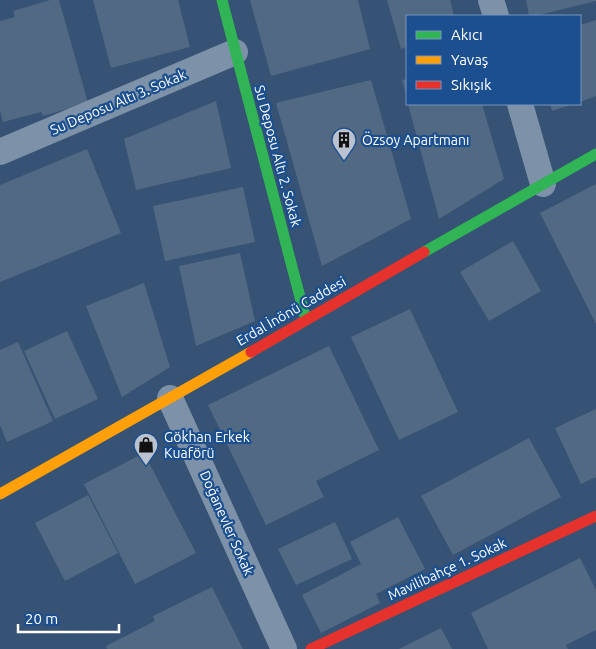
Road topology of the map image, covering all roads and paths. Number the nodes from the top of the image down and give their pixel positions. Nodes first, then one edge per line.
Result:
1 (222, 0) edge
2 (491, 0) edge
3 (496, 15) edge
4 (236, 52) junction
5 (520, 105) edge
6 (0, 152) edge
7 (596, 154) edge
8 (543, 184) junction
9 (306, 320) junction
10 (170, 398) junction
11 (0, 494) edge
12 (596, 516) edge
13 (284, 649) edge
14 (310, 649) edge

1 - 4 main road, Su Deposu Altı 2. Sokak
2 - 3 street
4 - 6 street, Su Deposu Altı 3. Sokak
4 - 9 main road, Su Deposu Altı 2. Sokak
5 - 8 street
7 - 8 main road, Erdal İnönü Caddesi
8 - 9 main road, Erdal İnönü Caddesi
9 - 10 main road, Erdal İnönü Caddesi
10 - 11 main road, Erdal İnönü Caddesi
10 - 13 street, Doğanevler Sokak
12 - 14 main road, Mavilibahçe 1. Sokak

